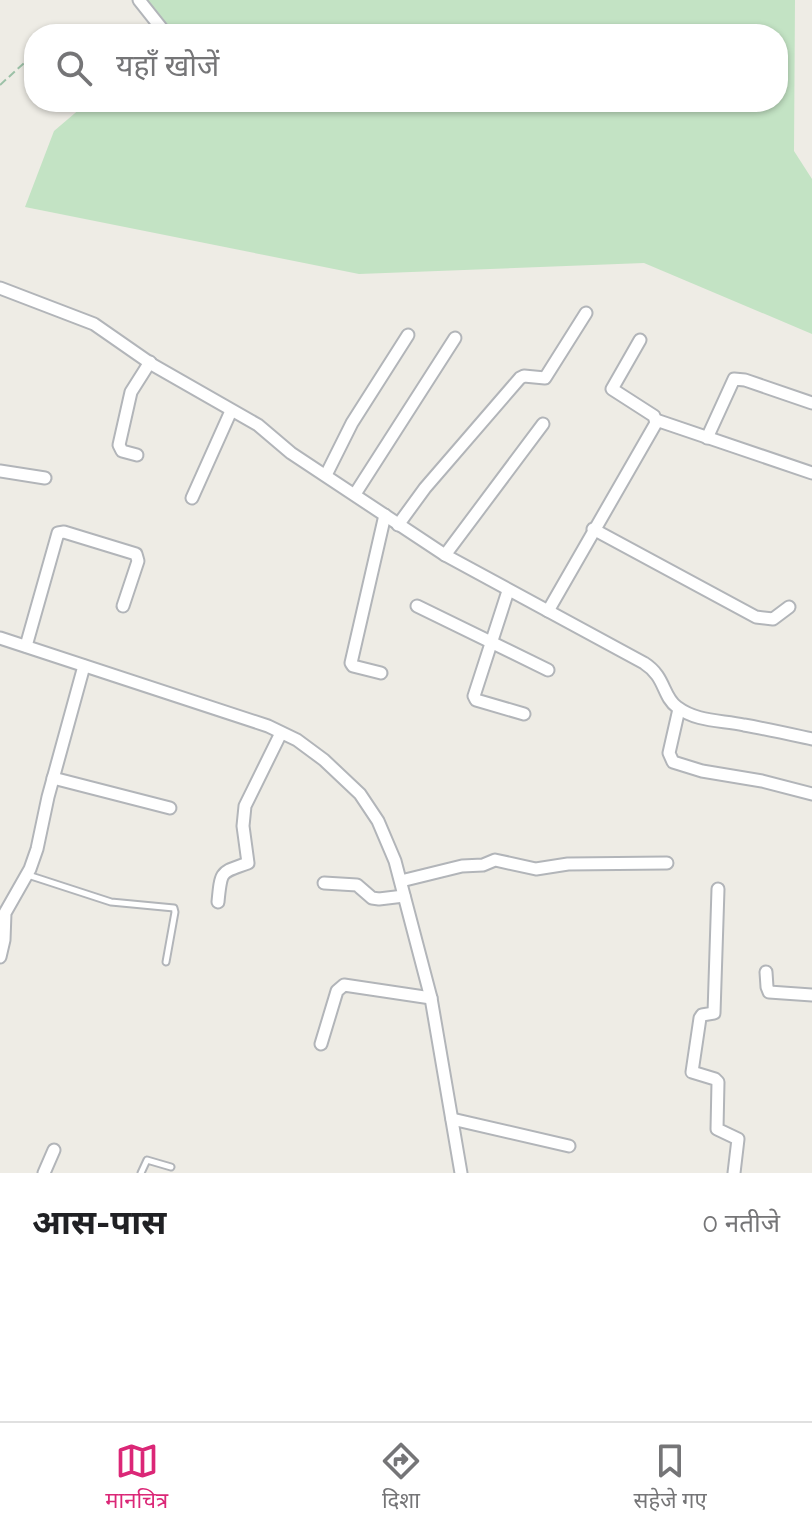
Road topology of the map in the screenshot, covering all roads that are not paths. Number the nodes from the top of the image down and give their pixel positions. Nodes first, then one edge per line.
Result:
1 (139, 0) edge
2 (158, 24) edge
3 (0, 288) edge
4 (586, 313) dead end
5 (408, 335) dead end
6 (455, 338) dead end
7 (640, 340) dead end
8 (150, 362) junction
9 (812, 403) edge
10 (231, 411) junction
11 (656, 420) junction
12 (543, 424) dead end
13 (707, 438) junction
14 (137, 455) dead end
15 (0, 471) edge
16 (812, 473) edge
17 (326, 475) junction
18 (45, 478) dead end
19 (355, 494) junction
20 (192, 498) dead end
21 (385, 515) junction
22 (398, 525) junction
23 (593, 529) junction
24 (445, 555) junction
25 (508, 591) junction
26 (123, 606) dead end
27 (417, 606) dead end
28 (789, 607) dead end
29 (548, 611) junction
30 (0, 638) edge
31 (491, 642) junction
32 (26, 646) junction
33 (84, 666) junction
34 (548, 670) dead end
35 (381, 673) dead end
36 (679, 709) junction
37 (524, 714) dead end
38 (281, 733) junction
39 (812, 738) edge
40 (53, 778) junction
41 (812, 794) edge
42 (170, 808) dead end
43 (667, 863) dead end
44 (27, 875) junction
45 (401, 881) junction
46 (324, 883) dead end
47 (718, 889) dead end
48 (404, 896) junction
49 (218, 902) dead end
50 (0, 957) edge
51 (166, 962) dead end
52 (766, 972) dead end
53 (812, 995) edge
54 (431, 998) junction
55 (321, 1044) dead end
56 (452, 1119) junction
57 (569, 1146) dead end
58 (54, 1150) dead end
59 (171, 1167) dead end
60 (44, 1173) edge
61 (141, 1173) edge
62 (461, 1173) edge
63 (734, 1173) edge

1 - 2 street
3 - 8 street
4 - 22 street
5 - 17 street
6 - 19 street
7 - 11 street
8 - 10 street
8 - 14 street
9 - 13 street
10 - 17 street
10 - 20 street
11 - 13 street
11 - 23 street
12 - 24 street
13 - 16 street
15 - 18 street
17 - 19 street
19 - 21 street
21 - 22 street
21 - 35 street
22 - 24 street
23 - 28 street
23 - 29 street
24 - 25 street
25 - 29 street
25 - 31 street
26 - 32 street
27 - 31 street
29 - 36 street
30 - 32 street
31 - 34 street
31 - 37 street
32 - 33 street
33 - 38 street
33 - 40 street
36 - 39 street
36 - 41 street
38 - 45 street
38 - 49 street
40 - 42 street
40 - 44 street
43 - 45 street
44 - 50 street
44 - 51 lane
45 - 48 street
46 - 48 street
47 - 63 street
48 - 54 street
52 - 53 street
54 - 55 street
54 - 56 street
56 - 57 street
56 - 62 street
58 - 60 street
59 - 61 lane

